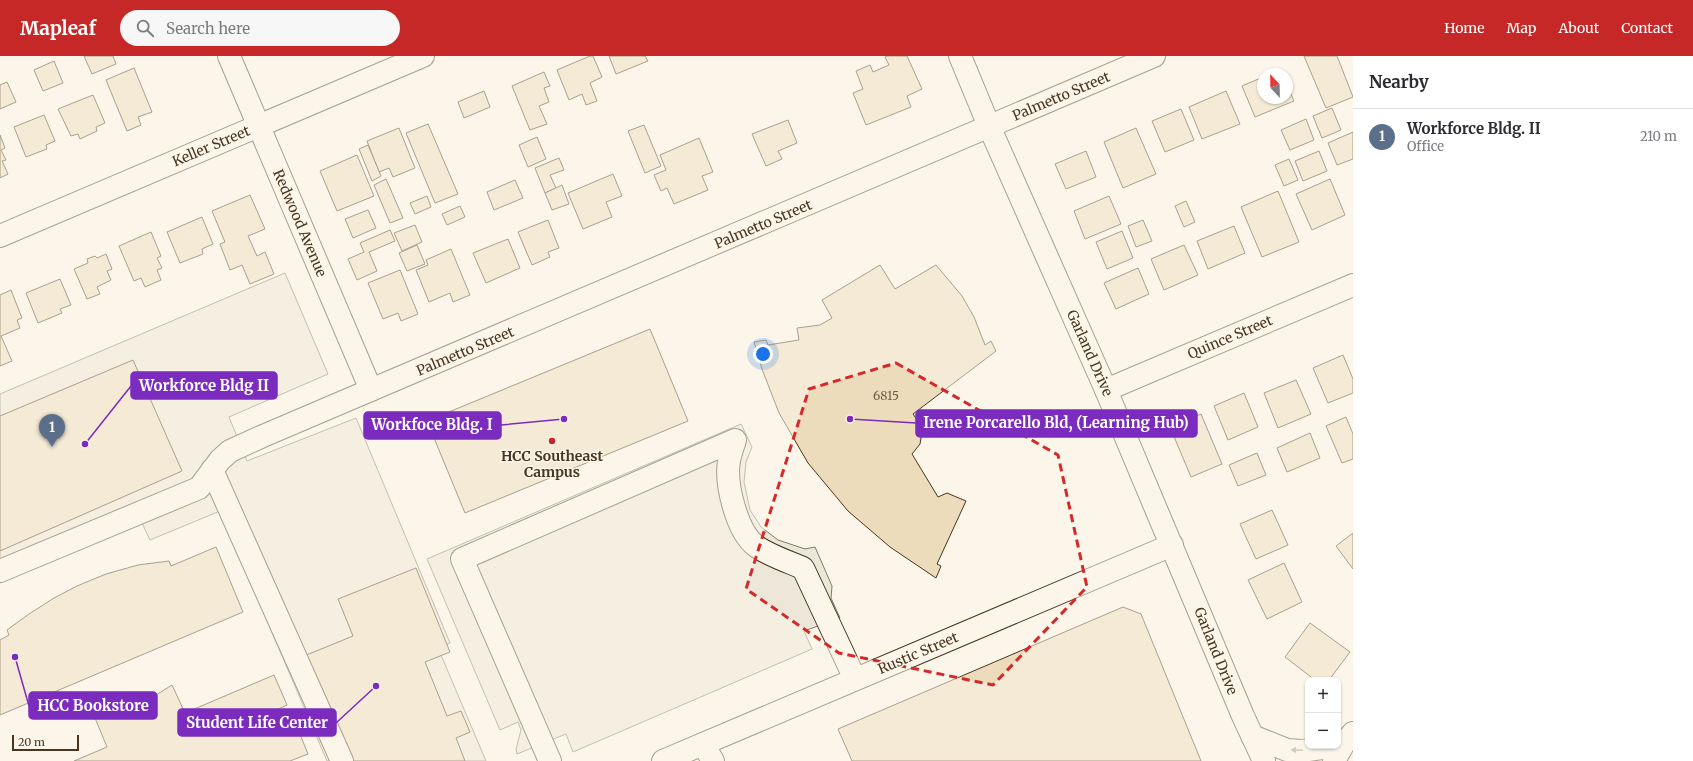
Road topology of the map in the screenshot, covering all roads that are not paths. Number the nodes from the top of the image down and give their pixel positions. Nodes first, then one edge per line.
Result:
1 (229, 56) edge
2 (423, 56) edge
3 (960, 56) edge
4 (1154, 56) edge
5 (258, 126) junction
6 (989, 126) junction
7 (0, 236) edge
8 (1353, 285) edge
9 (372, 390) junction
10 (1106, 390) junction
11 (212, 470) junction
12 (1172, 545) junction
13 (0, 571) edge
14 (855, 679) junction
15 (1243, 716) junction
16 (1252, 736) junction
17 (1318, 749) edge
18 (708, 753) edge
19 (342, 761) edge
20 (550, 761) edge
21 (663, 761) edge
22 (1248, 761) edge
23 (1264, 761) edge

1 - 5 street, Redwood Avenue
2 - 5 street, Keller Street
3 - 6 street, Garland Drive
4 - 6 street, Palmetto Street
5 - 7 street, Keller Street
5 - 9 street, Redwood Avenue
6 - 9 street, Palmetto Street
6 - 10 street, Garland Drive
8 - 10 street, Quince Street
9 - 11 street, Palmetto Street
10 - 12 street, Garland Drive
11 - 13 street, Palmetto Street
11 - 19 street
12 - 14 street, Rustic Street
12 - 15 street, Garland Drive
14 - 18 street, Rustic Street
14 - 20 street
15 - 16 street, Garland Drive
15 - 22 street
17 -> 16 street
16 - 23 street, Garland Drive
18 - 21 street, Rustic Street

